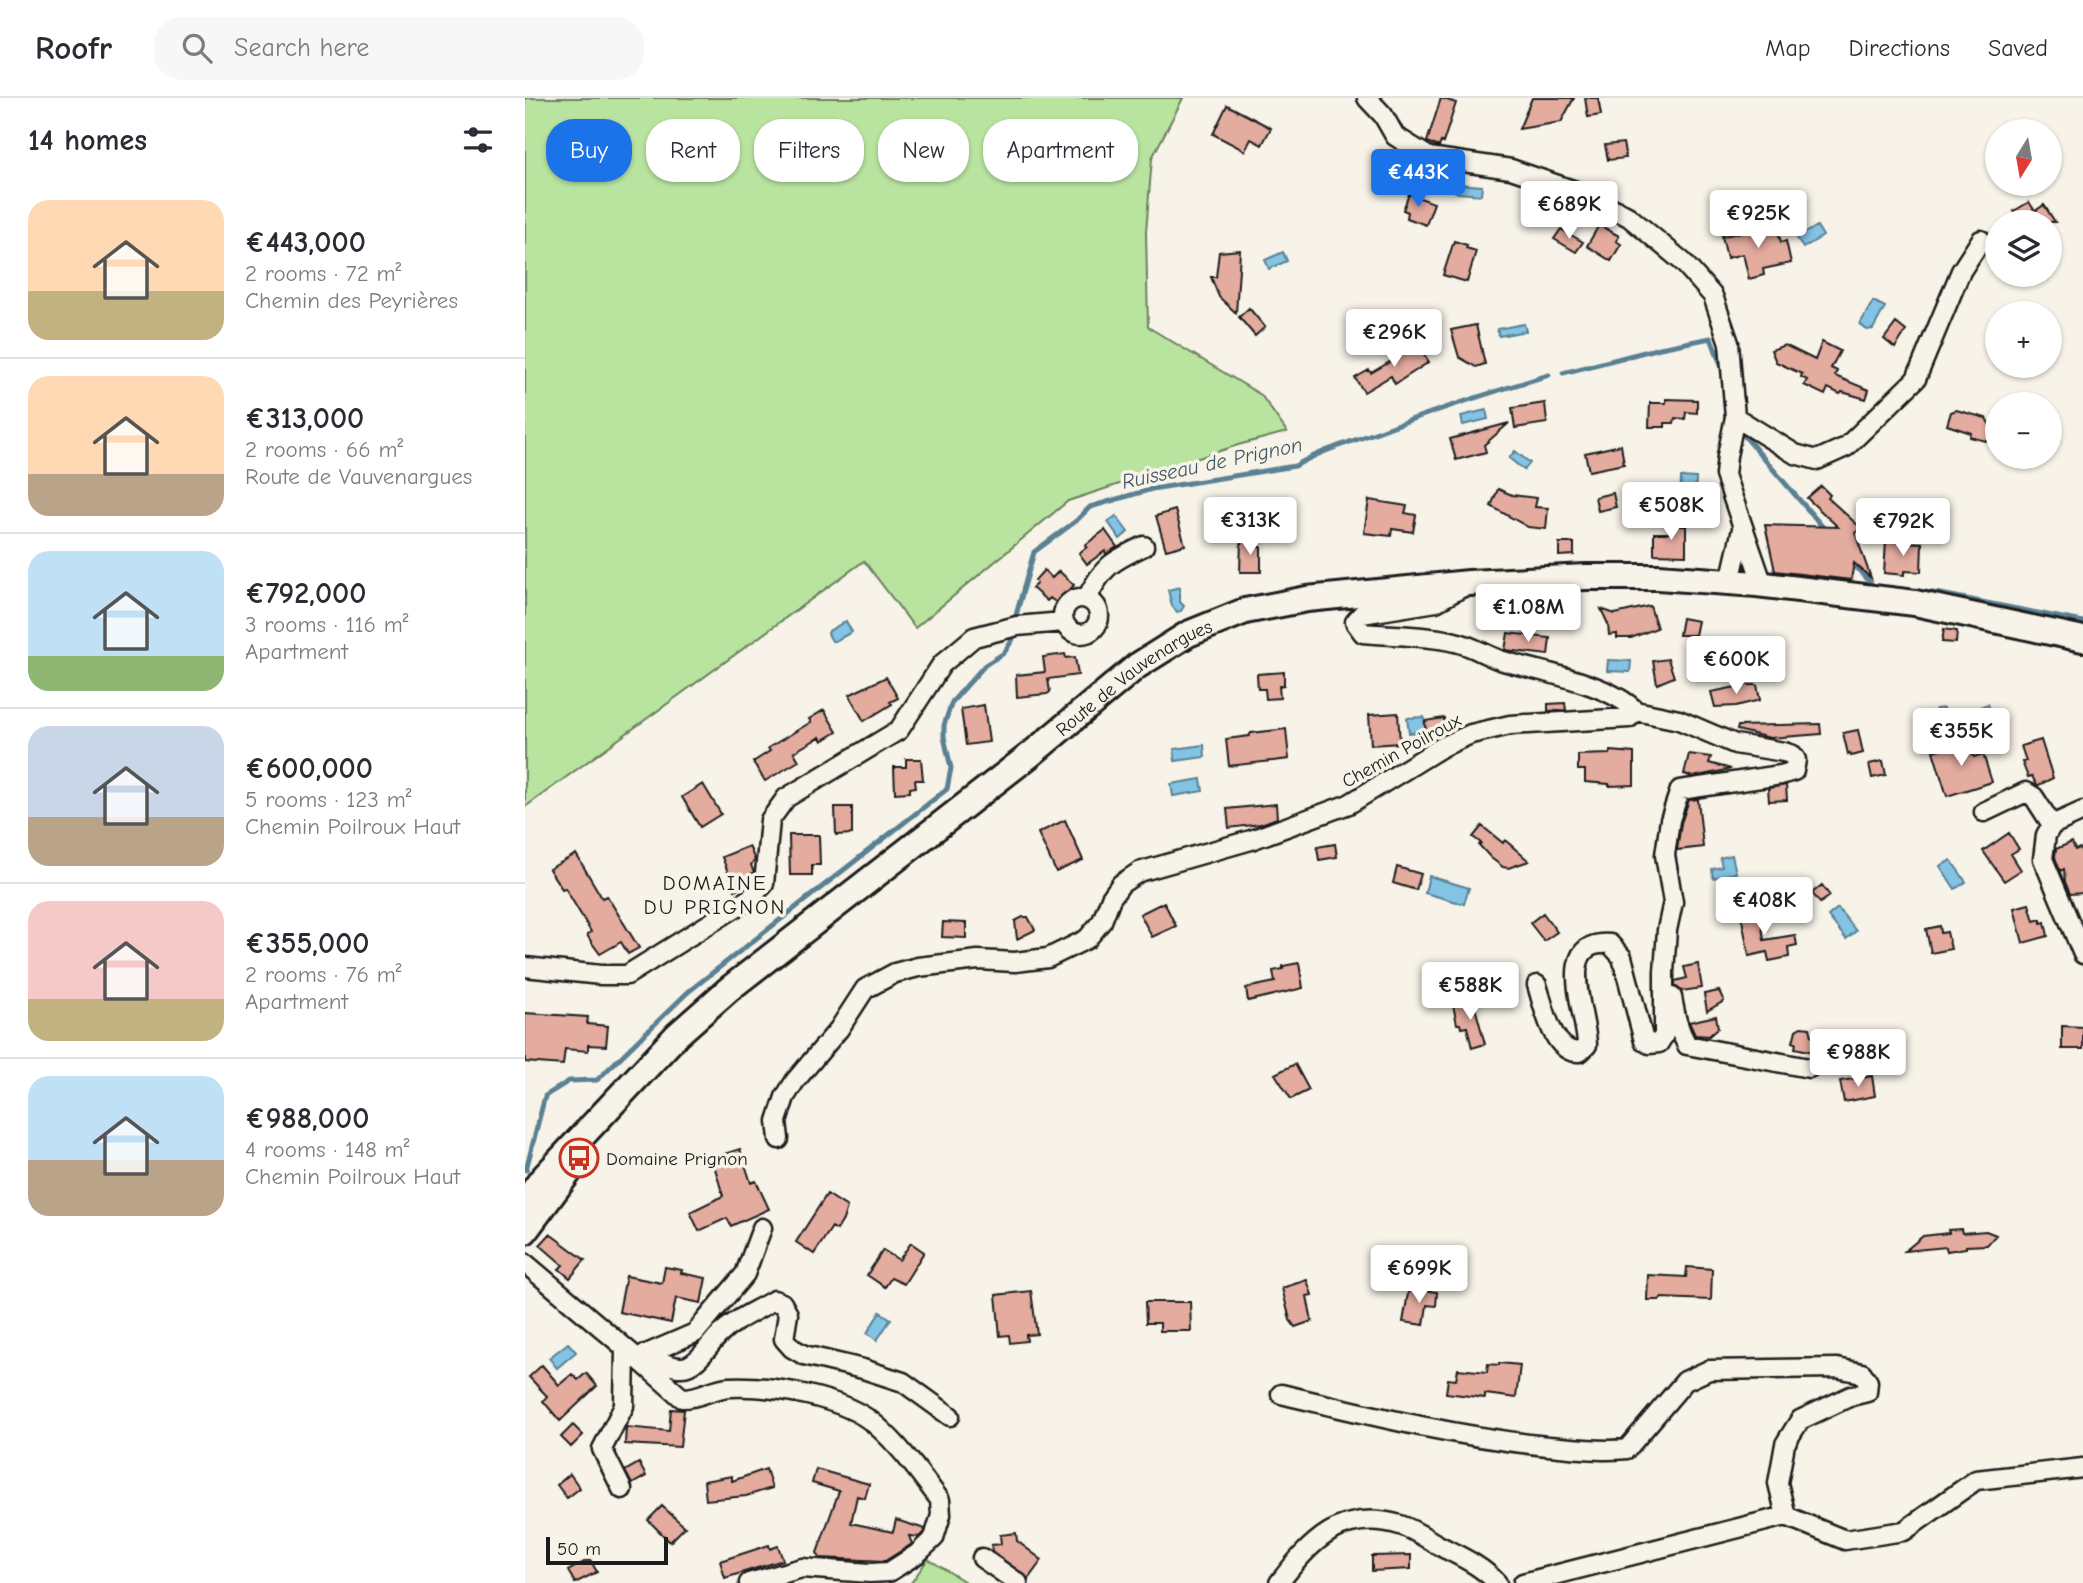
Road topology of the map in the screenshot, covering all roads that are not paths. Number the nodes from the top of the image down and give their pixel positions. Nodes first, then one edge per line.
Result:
1 (1367, 98) edge
2 (1981, 240) dead end
3 (1735, 418) junction
4 (1743, 525) junction
5 (1144, 546) dead end
6 (1730, 582) junction
7 (1469, 583) junction
8 (1760, 584) junction
9 (1087, 598) junction
10 (1063, 622) junction
11 (2083, 639) edge
12 (1636, 711) junction
13 (2083, 811) edge
14 (1984, 812) dead end
15 (2052, 825) junction
16 (2083, 954) edge
17 (525, 967) edge
18 (1537, 985) dead end
19 (1665, 989) junction
20 (1809, 1068) dead end
21 (634, 1082) junction
22 (779, 1139) dead end
23 (525, 1202) edge
24 (762, 1228) dead end
25 (525, 1231) edge
26 (525, 1263) edge
27 (636, 1354) junction
28 (1281, 1394) dead end
29 (950, 1416) dead end
30 (2083, 1468) edge
31 (622, 1489) dead end
32 (1786, 1516) junction
33 (982, 1558) dead end
34 (750, 1583) edge
35 (1018, 1583) edge
36 (1279, 1583) edge
37 (1496, 1583) edge
38 (1523, 1583) edge

1 - 3 street
2 - 3 street
3 - 4 street
4 - 6 street
4 - 8 street
5 - 9 street
6 - 7 main road, Route de Vauvenargues
6 - 8 main road, Route de Vauvenargues
7 - 12 street
7 - 21 main road, Route de Vauvenargues
8 - 11 main road, Route de Vauvenargues
9 - 10 street
9 - 10 street
10 - 17 street
12 - 19 street
12 - 22 street, Chemin Poilroux
13 - 15 street
14 - 15 street
15 - 16 street
18 - 19 street
19 - 20 street
21 - 23 main road, Route de Vauvenargues
21 - 25 main road, Route de Vauvenargues
24 - 27 street
26 - 27 street
27 - 29 street
27 - 31 street
27 - 34 street
28 - 32 street
30 - 32 street
32 - 38 street
33 - 35 street
36 - 37 street

